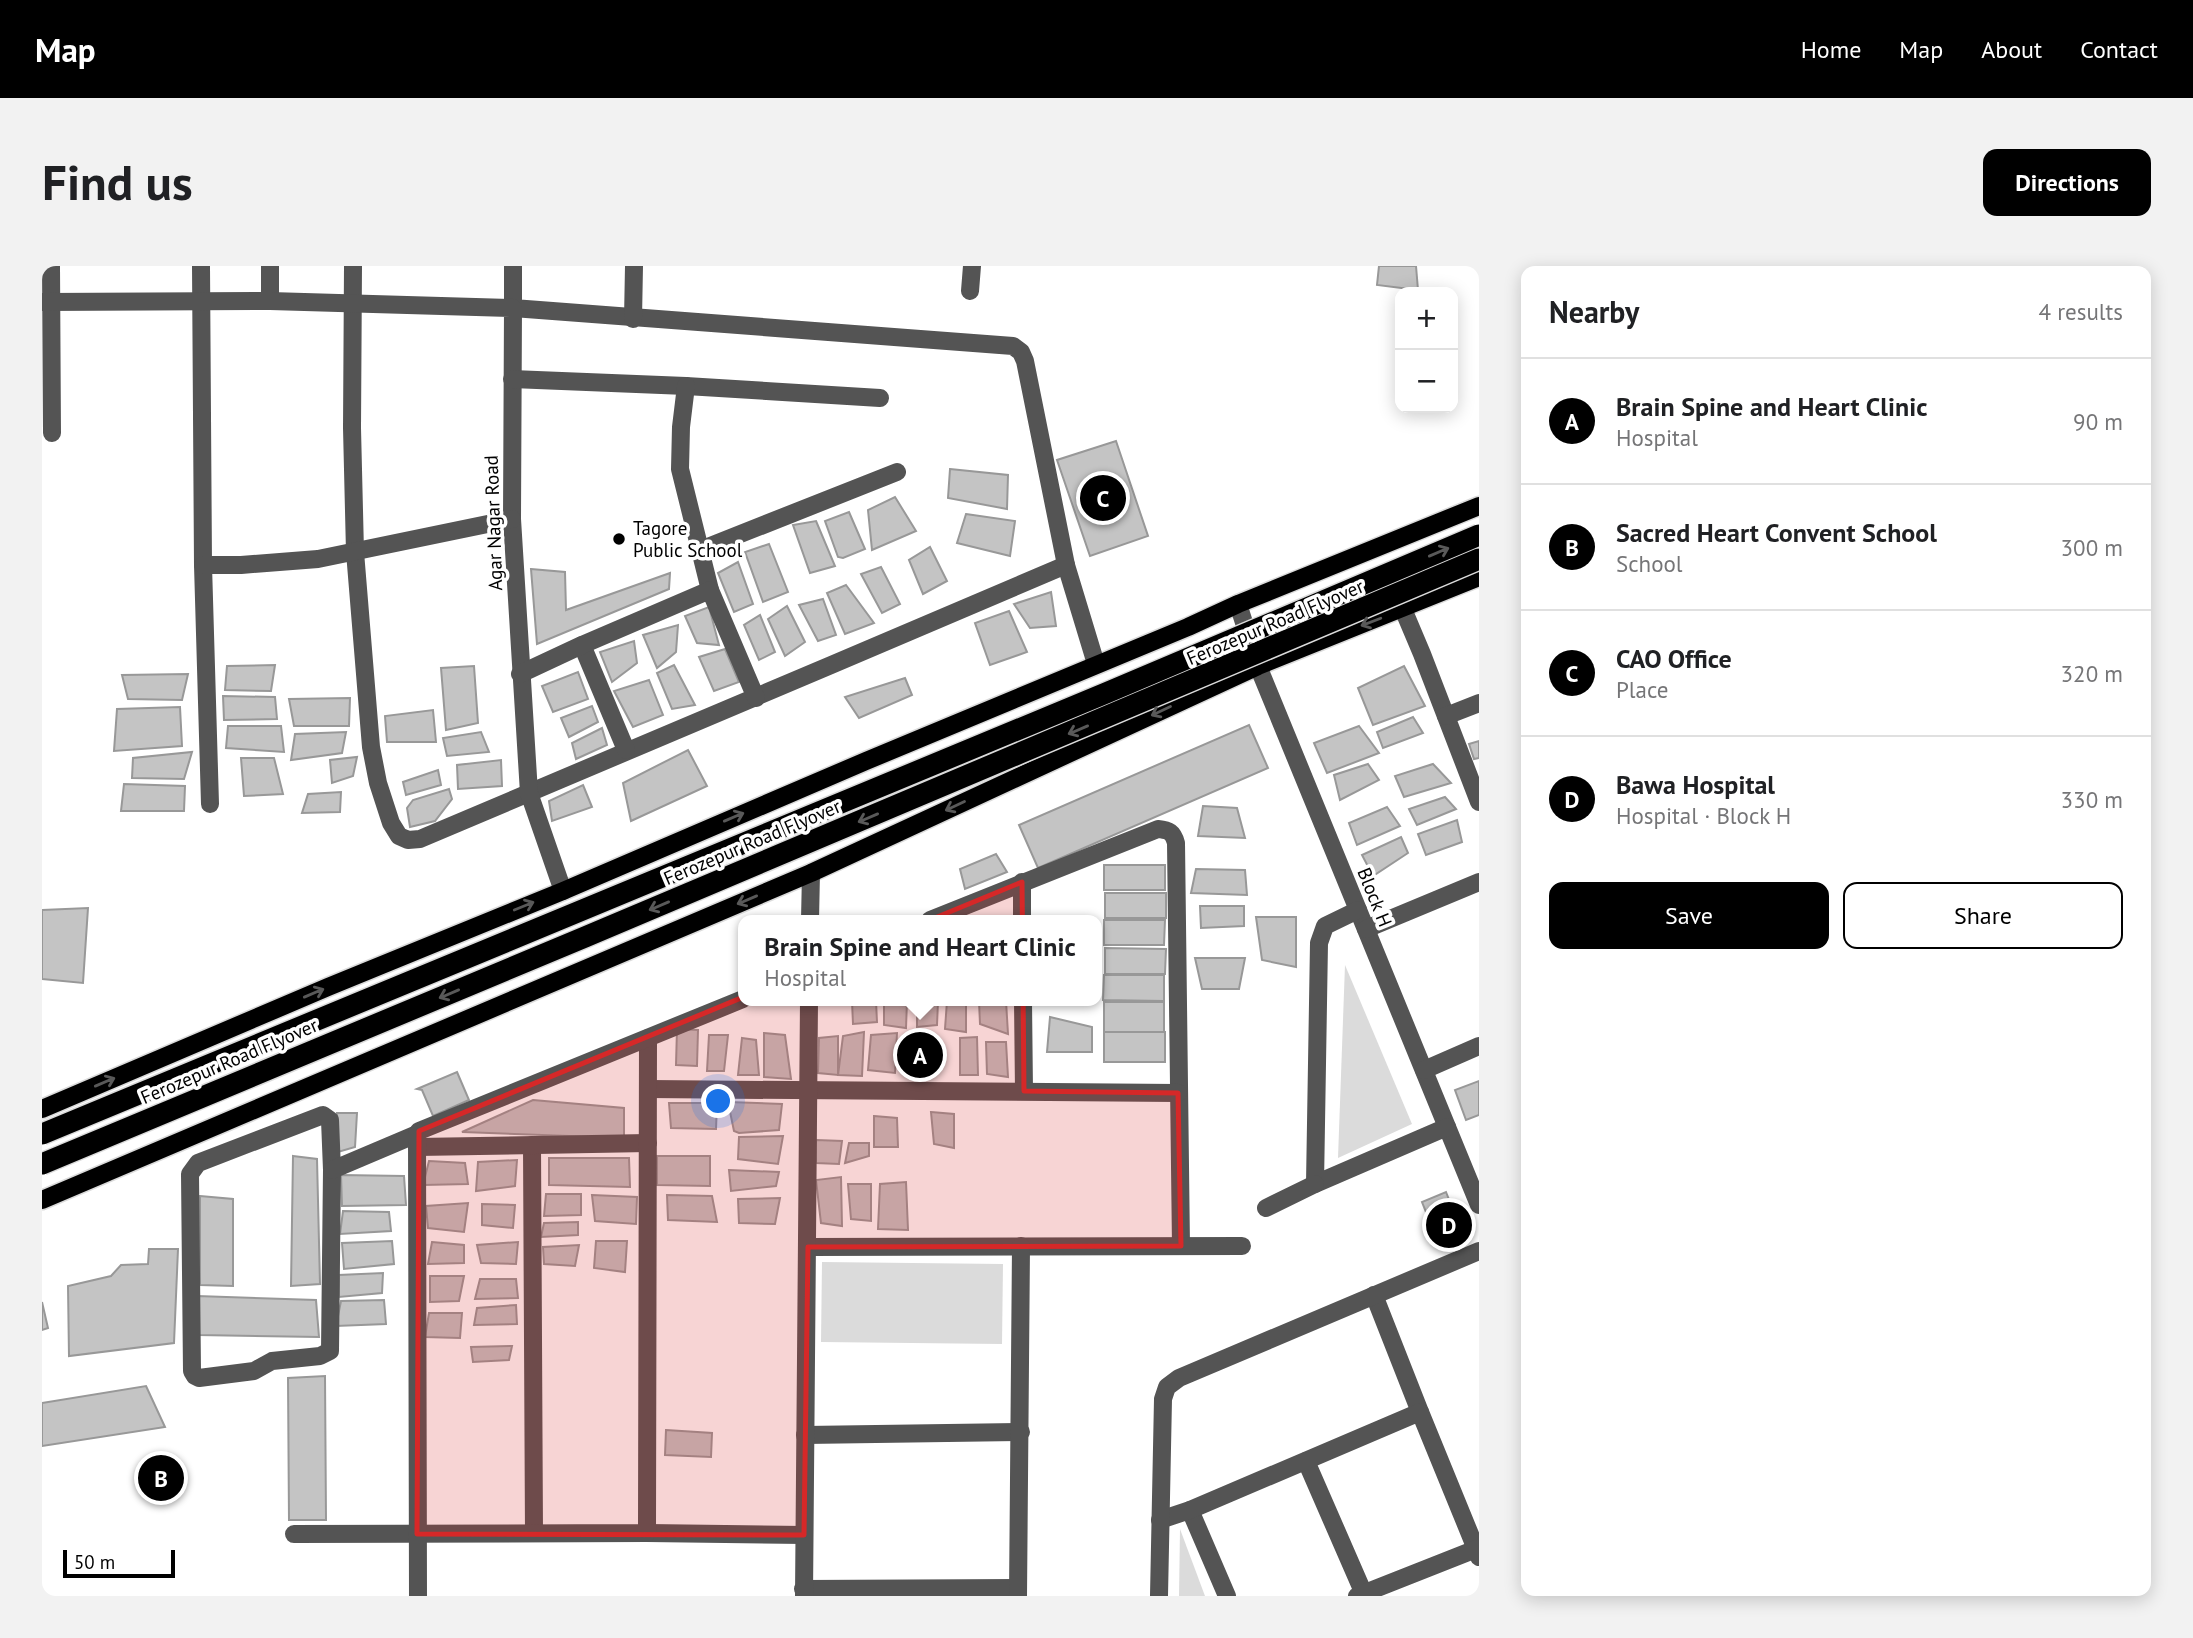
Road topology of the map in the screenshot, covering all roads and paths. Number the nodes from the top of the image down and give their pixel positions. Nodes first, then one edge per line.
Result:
1 (51, 266) edge
2 (201, 266) edge
3 (270, 266) edge
4 (353, 266) edge
5 (513, 266) edge
6 (634, 266) edge
7 (972, 266) edge
8 (970, 291) dead end
9 (201, 301) junction
10 (270, 301) junction
11 (46, 302) edge
12 (354, 302) junction
13 (513, 309) junction
14 (633, 319) junction
15 (512, 379) junction
16 (687, 386) junction
17 (880, 397) dead end
18 (52, 433) dead end
19 (897, 472) dead end
20 (1479, 506) edge
21 (512, 519) junction
22 (1479, 535) edge
23 (700, 550) junction
24 (355, 552) junction
25 (1479, 559) edge
26 (203, 565) junction
27 (1066, 565) junction
28 (1479, 578) edge
29 (710, 590) junction
30 (1238, 604) junction
31 (1403, 609) junction
32 (582, 645) junction
33 (1096, 664) junction
34 (1258, 666) junction
35 (520, 674) junction
36 (756, 698) junction
37 (1479, 703) edge
38 (1446, 716) junction
39 (626, 750) junction
40 (529, 793) junction
41 (1479, 802) edge
42 (211, 804) dead end
43 (811, 873) junction
44 (1022, 882) junction
45 (1479, 882) edge
46 (563, 891) junction
47 (1358, 910) junction
48 (810, 915) edge
49 (942, 915) edge
50 (1022, 915) edge
51 (1366, 929) junction
52 (738, 1001) edge
53 (809, 1006) edge
54 (1023, 1006) edge
55 (648, 1038) junction
56 (1479, 1046) edge
57 (1424, 1070) junction
58 (808, 1088) junction
59 (648, 1089) junction
60 (1024, 1091) junction
61 (1178, 1093) junction
62 (42, 1109) edge
63 (1447, 1128) junction
64 (42, 1134) edge
65 (417, 1141) junction
66 (648, 1143) junction
67 (532, 1145) junction
68 (42, 1164) edge
69 (332, 1170) junction
70 (1315, 1184) junction
71 (42, 1200) edge
72 (1479, 1205) edge
73 (1266, 1208) dead end
74 (1181, 1246) junction
75 (1242, 1246) dead end
76 (808, 1247) junction
77 (1021, 1247) junction
78 (1479, 1251) edge
79 (1374, 1295) junction
80 (1420, 1412) junction
81 (1021, 1433) junction
82 (805, 1435) junction
83 (1306, 1461) junction
84 (1190, 1510) junction
85 (1160, 1520) junction
86 (534, 1533) junction
87 (647, 1533) junction
88 (417, 1534) junction
89 (294, 1535) dead end
90 (804, 1535) junction
91 (1477, 1553) edge
92 (1018, 1592) edge
93 (804, 1593) edge
94 (1360, 1595) edge
95 (418, 1596) edge
96 (1159, 1596) edge
97 (1227, 1596) edge

1 - 11 street
2 - 9 street
3 - 10 street
4 - 12 street
5 - 13 street, Agar Nagar Road
6 - 14 street
7 - 8 street
9 - 10 street
9 - 11 street
9 - 26 street
10 - 12 street
11 - 18 street
12 - 13 street
12 - 24 street
13 - 14 street
13 - 15 street, Agar Nagar Road
14 - 27 street
15 - 16 street
15 - 21 street, Agar Nagar Road
16 - 17 street
16 - 23 street
19 - 23 street
20 - 30 main road
21 - 24 street
21 - 35 street, Agar Nagar Road
64 -> 22 highway, Ferozepur Road Flyover, bridge
23 - 29 street
24 - 26 street
24 - 40 street
25 -> 68 highway, Ferozepur Road Flyover, bridge
26 - 42 street
27 - 33 street
27 - 36 street
28 - 31 main road
29 - 32 street
29 - 36 street
30 - 33 main road
30 - 34 street, Block H
31 -> 34 main road
31 - 38 street
32 - 35 street
32 - 39 street
46 -> 33 main road
34 -> 43 main road
34 - 47 street, Block H
35 - 40 street, Agar Nagar Road
36 - 39 street
37 - 38 street
38 - 41 street
39 - 40 street
40 - 46 street, Agar Nagar Road
43 - 48 street
43 -> 71 main road
44 - 49 street
44 - 50 street
44 - 61 street
45 - 51 street
62 -> 46 main road
47 - 51 street, Block H
47 - 70 street
51 - 57 street, Block H
52 - 55 street
53 - 58 street
54 - 60 street
55 - 59 street
55 - 65 street
56 - 57 street
57 - 63 street, Block H
58 - 59 street
58 - 60 street
58 - 76 street
59 - 66 street
60 - 61 street
61 - 74 street
63 - 70 street
63 - 72 street, Block H
65 - 67 street
65 - 69 street
65 - 88 street
66 - 67 street
66 - 87 street
67 - 86 street
69 - 69 street
70 - 73 street
74 - 75 street
74 - 77 street
76 - 77 street
76 - 82 street
77 - 81 street
78 - 79 street
79 - 80 street
79 - 85 street
80 - 83 street
80 - 91 street
81 - 82 street
81 - 92 street
82 - 90 street
83 - 84 street
83 - 94 street
84 - 85 street
84 - 97 street
85 - 96 street
86 - 87 street
86 - 88 street
87 - 90 street
88 - 89 street
88 - 95 street
90 - 93 street
91 - 94 street
92 - 93 street

